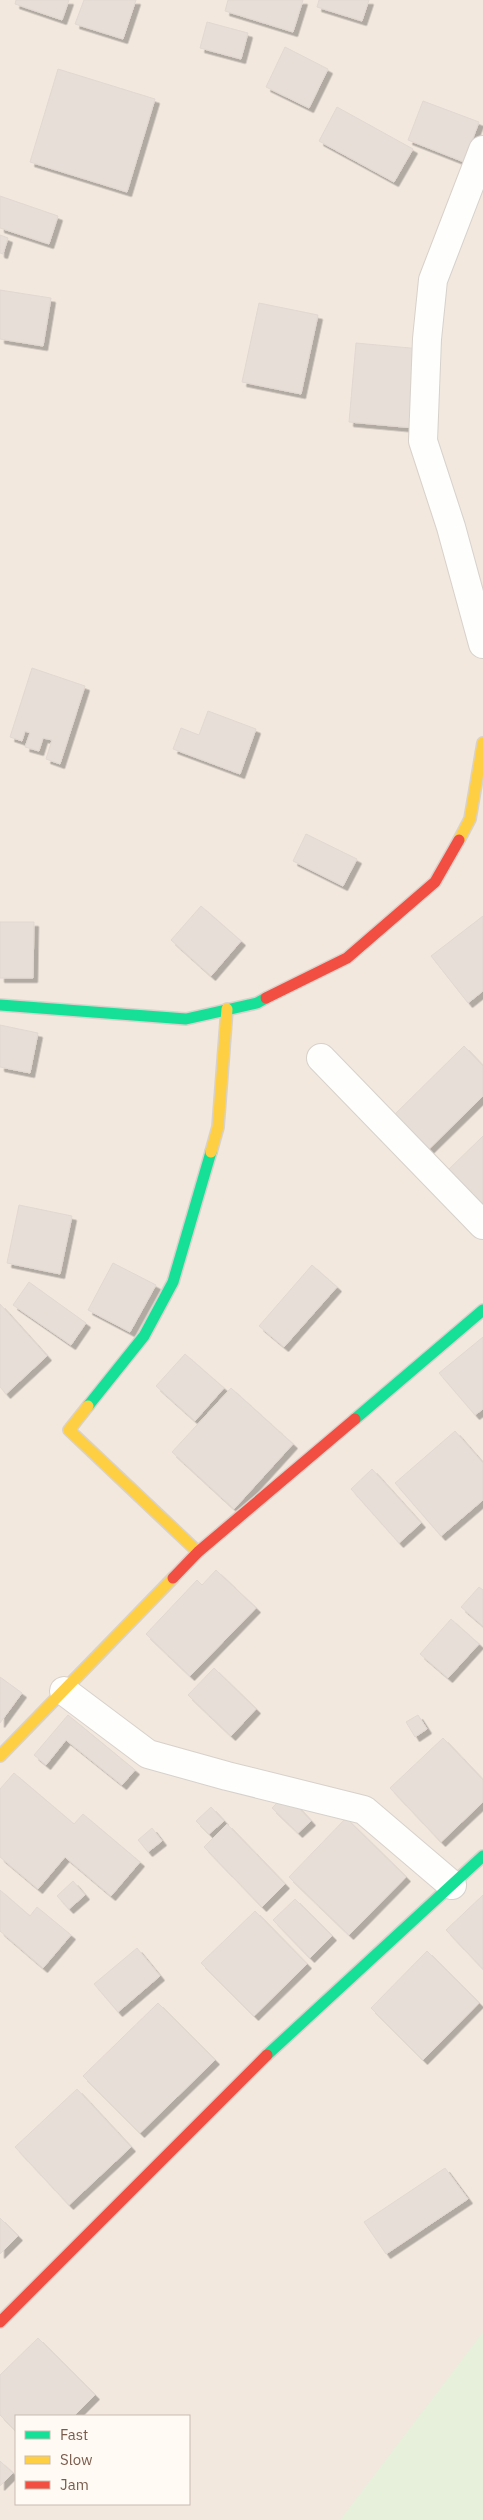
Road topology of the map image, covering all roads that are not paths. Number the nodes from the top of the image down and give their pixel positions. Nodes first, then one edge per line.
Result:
1 (483, 150) edge
2 (483, 644) edge
3 (483, 743) edge
4 (0, 1004) edge
5 (227, 1010) junction
6 (321, 1058) dead end
7 (483, 1225) edge
8 (483, 1310) edge
9 (198, 1552) junction
10 (64, 1691) junction
11 (0, 1756) edge
12 (483, 1856) edge
13 (452, 1885) junction
14 (0, 2322) edge

1 - 2 street
3 - 5 street
4 - 5 street
5 - 9 street
6 - 7 street
8 - 9 street
9 - 10 street
10 - 11 street
10 - 13 street
12 - 13 street
13 - 14 street

